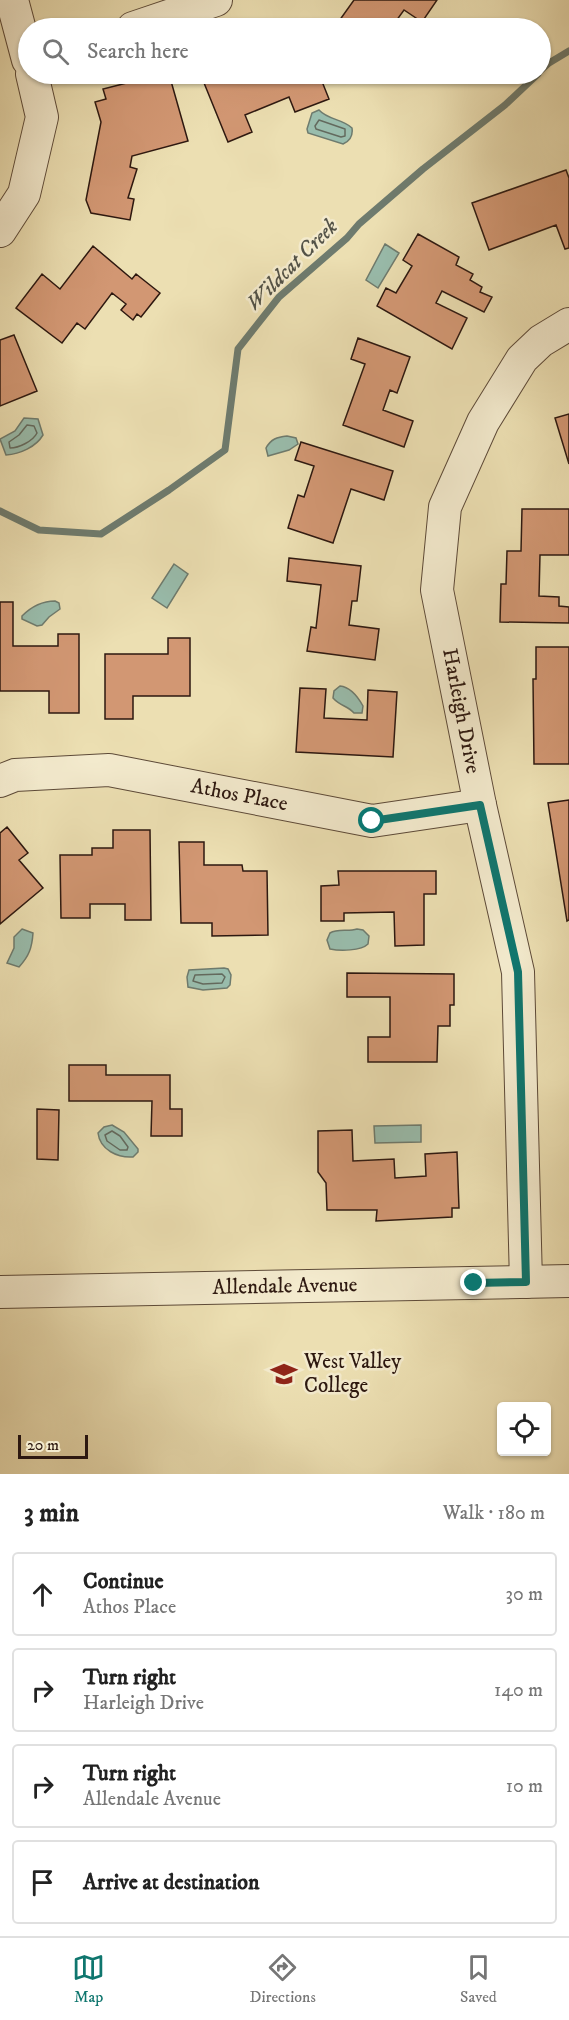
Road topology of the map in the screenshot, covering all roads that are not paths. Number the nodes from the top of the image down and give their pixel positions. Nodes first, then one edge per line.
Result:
1 (12, 0) edge
2 (216, 0) edge
3 (163, 18) edge
4 (18, 22) edge
5 (34, 84) edge
6 (0, 231) edge
7 (569, 324) edge
8 (0, 781) edge
9 (480, 805) junction
10 (569, 1281) edge
11 (526, 1282) junction
12 (0, 1292) edge

1 - 4 street
2 - 3 street
5 - 6 street
7 - 9 street, Harleigh Drive
8 - 9 street, Athos Place
9 - 11 street, Harleigh Drive
10 - 11 street, Allendale Avenue
11 - 12 street, Allendale Avenue

